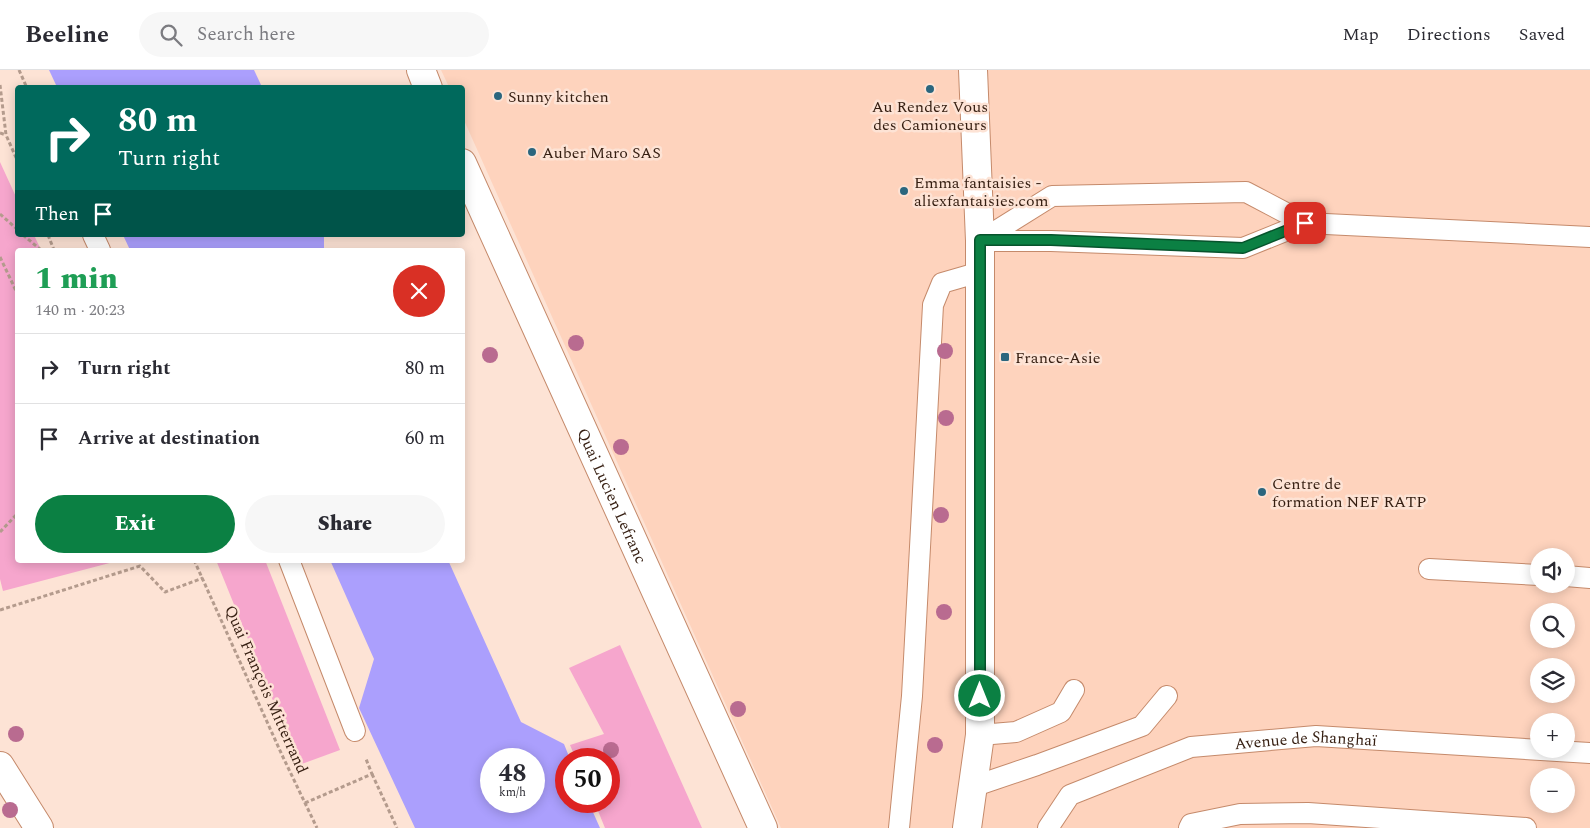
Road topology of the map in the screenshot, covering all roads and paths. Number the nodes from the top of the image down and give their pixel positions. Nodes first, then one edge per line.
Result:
1 (19, 70) edge
2 (420, 70) edge
3 (973, 70) edge
4 (0, 85) edge
5 (26, 85) edge
6 (427, 85) edge
7 (0, 133) edge
8 (6, 135) junction
9 (15, 155) edge
10 (465, 170) edge
11 (0, 214) edge
12 (1305, 223) junction
13 (15, 227) edge
14 (1590, 236) edge
15 (26, 237) edge
16 (980, 240) junction
17 (38, 248) edge
18 (0, 257) edge
19 (980, 272) junction
20 (15, 289) edge
21 (15, 516) edge
22 (0, 532) edge
23 (138, 563) edge
24 (195, 563) edge
25 (290, 563) edge
26 (140, 566) junction
27 (1430, 569) dead end
28 (1530, 575) edge
29 (1575, 577) edge
30 (202, 578) junction
31 (1590, 578) edge
32 (0, 610) edge
33 (1074, 690) dead end
34 (1167, 696) dead end
35 (354, 731) joint
36 (980, 735) junction
37 (1590, 753) edge
38 (0, 766) edge
39 (372, 774) junction
40 (972, 787) junction
41 (305, 803) junction
42 (39, 828) edge
43 (317, 828) edge
44 (397, 828) edge
45 (763, 828) edge
46 (899, 828) edge
47 (967, 828) edge
48 (1048, 828) edge
49 (1189, 828) edge
50 (1526, 828) edge

1 - 5 path
2 - 6 main road
3 - 16 main road
4 - 8 path
7 - 8 path
8 - 9 path
10 - 45 main road, Quai Lucien Lefranc
11 - 13 path
12 - 14 lane
12 - 16 lane
12 - 16 lane
15 - 17 path
16 - 19 main road
18 - 20 path
19 - 36 main road
19 - 46 lane
21 - 22 path
23 - 26 path
24 - 30 path, Quai François Mitterrand
25 - 35 lane
26 - 30 path
26 - 32 path
27 - 28 lane
29 - 31 lane
30 - 41 path, Quai François Mitterrand
33 - 36 lane
34 - 40 lane
35 - 39 path
36 - 40 main road
37 - 48 lane, Avenue de Shanghaï
38 - 42 main road
39 - 41 path
39 - 44 path
40 - 47 main road
41 - 43 path, Quai François Mitterrand
49 - 50 lane

